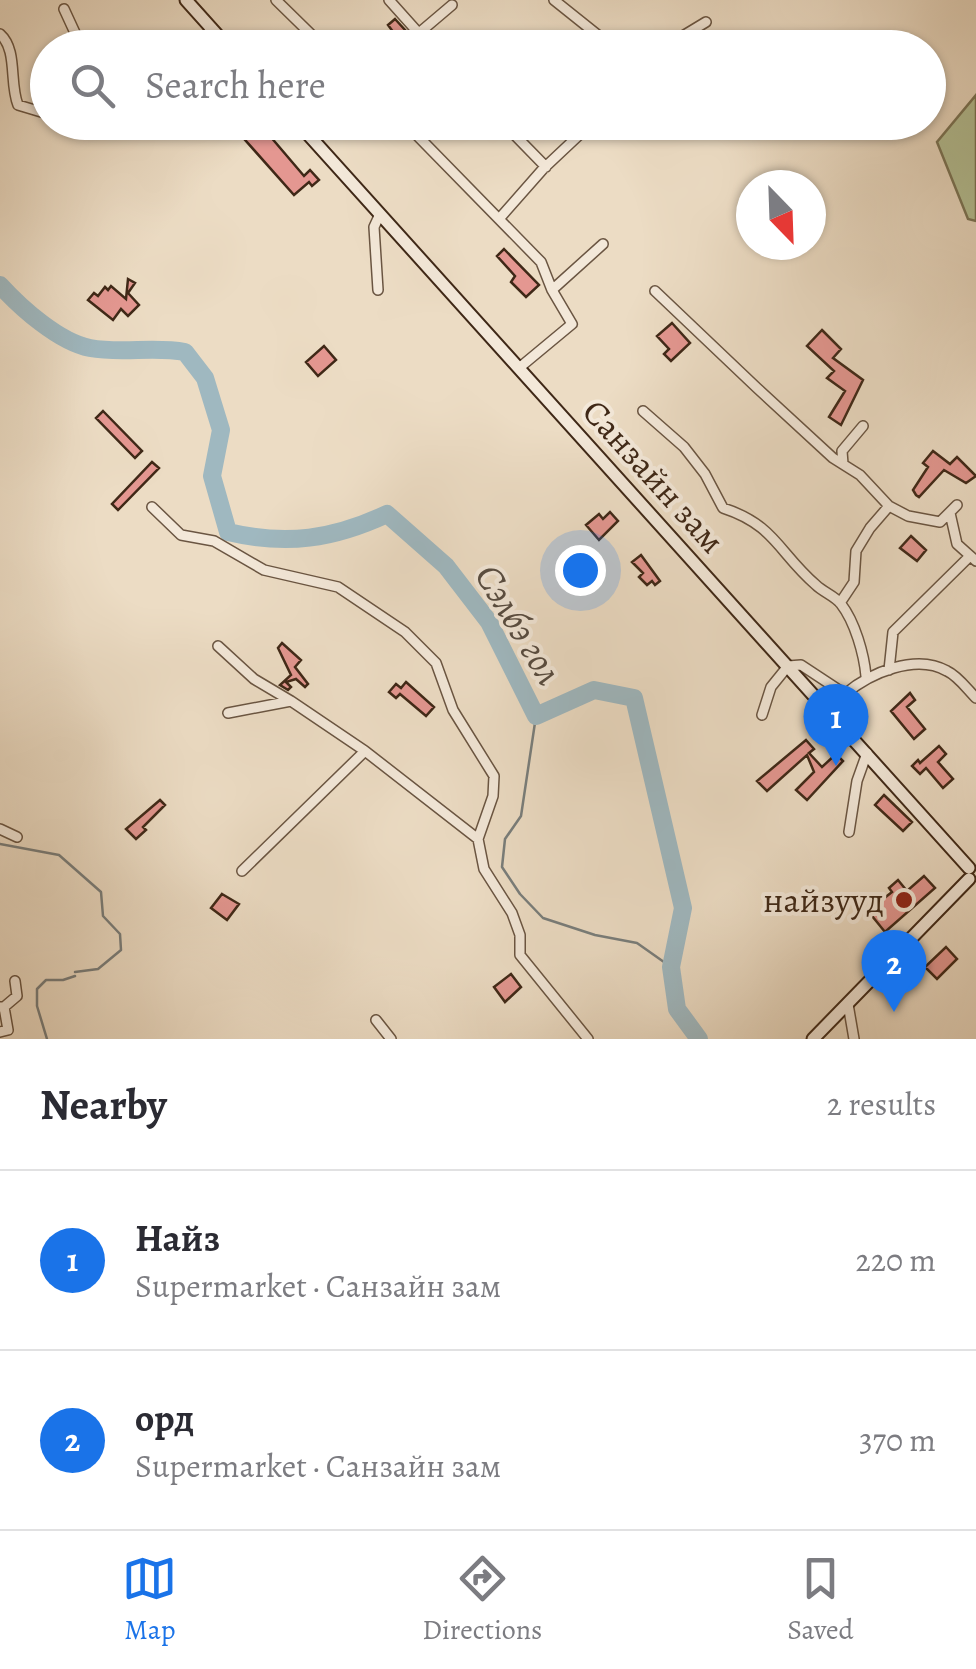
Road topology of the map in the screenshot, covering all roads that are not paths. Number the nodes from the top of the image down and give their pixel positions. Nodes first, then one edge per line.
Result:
1 (186, 0) edge
2 (276, 0) edge
3 (388, 0) edge
4 (554, 0) edge
5 (452, 5) dead end
6 (64, 9) dead end
7 (706, 22) dead end
8 (212, 28) edge
9 (74, 30) edge
10 (307, 30) edge
11 (416, 30) edge
12 (423, 30) edge
13 (592, 30) edge
14 (692, 30) edge
15 (0, 34) edge
16 (30, 109) edge
17 (313, 140) edge
18 (422, 140) edge
19 (520, 140) edge
20 (574, 140) edge
21 (546, 167) junction
22 (380, 214) junction
23 (499, 219) junction
24 (603, 244) dead end
25 (378, 290) dead end
26 (552, 290) junction
27 (656, 290) dead end
28 (519, 368) junction
29 (643, 411) dead end
30 (863, 426) dead end
31 (843, 464) junction
32 (890, 506) junction
33 (152, 507) dead end
34 (973, 558) edge
35 (840, 603) junction
36 (218, 646) dead end
37 (788, 666) junction
38 (889, 670) junction
39 (866, 676) junction
40 (975, 693) edge
41 (291, 700) junction
42 (228, 712) dead end
43 (762, 715) dead end
44 (365, 751) junction
45 (867, 753) junction
46 (0, 829) edge
47 (848, 832) dead end
48 (17, 836) dead end
49 (478, 839) junction
50 (242, 872) dead end
51 (973, 873) edge
52 (14, 981) dead end
53 (848, 1004) junction
54 (2, 1007) edge
55 (376, 1020) dead end
56 (0, 1032) edge
57 (391, 1039) edge
58 (588, 1039) edge
59 (813, 1039) edge
60 (854, 1039) edge

1 - 8 main road
2 - 10 street
3 - 11 street
4 - 13 street
5 - 12 street
6 - 9 street
7 - 14 street
15 - 16 street
17 - 22 main road, Санзайн зам
18 - 23 street
19 - 21 street
20 - 21 street
21 - 23 street
22 - 25 street
22 - 28 main road, Санзайн зам
23 - 26 street
24 - 26 street
26 - 28 street
27 - 31 street
28 - 37 main road, Санзайн зам
29 - 35 street
30 - 31 street
31 - 32 street
32 - 34 street
32 - 35 street
33 - 49 street
34 - 38 street
35 - 39 street
36 - 41 street
37 - 39 street
37 - 43 street
37 - 45 main road, Санзайн зам
38 - 39 street
38 - 40 street
41 - 42 street
41 - 44 street
44 - 49 street
44 - 50 street
45 - 47 street
45 - 51 main road, Санзайн зам
46 - 48 street
49 - 58 street
51 - 53 main road, Санзайн зам
52 - 54 street
53 - 59 main road, Санзайн зам
53 - 60 street
54 - 56 street
55 - 57 street

